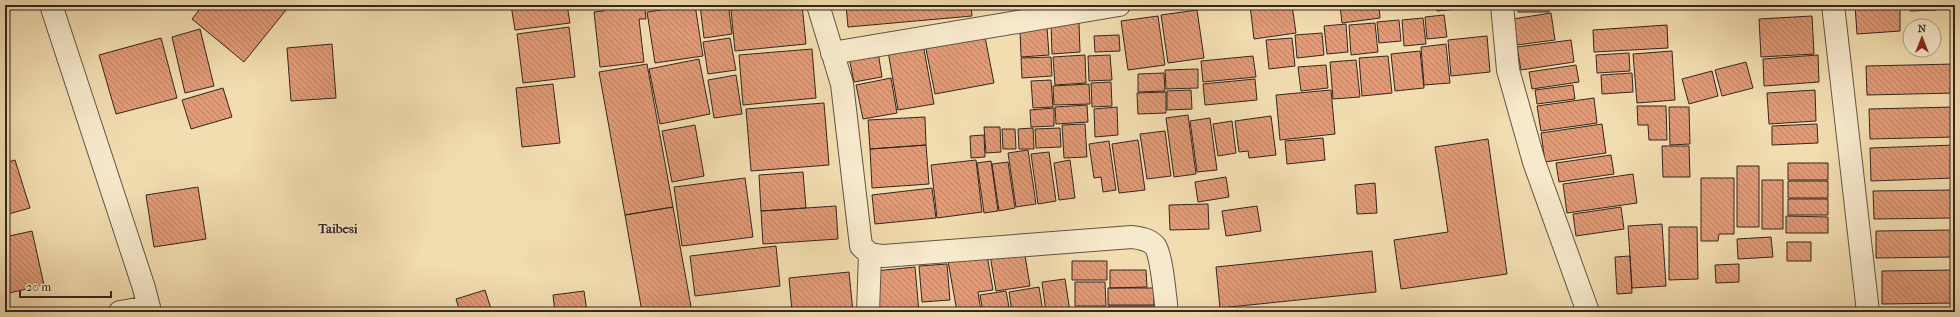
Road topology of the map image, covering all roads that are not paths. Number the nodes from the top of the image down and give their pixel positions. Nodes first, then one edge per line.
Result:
1 (51, 5) edge
2 (818, 5) edge
3 (1119, 5) edge
4 (1502, 5) edge
5 (1833, 5) edge
6 (832, 53) junction
7 (870, 254) junction
8 (149, 310) edge
9 (120, 312) edge
10 (868, 312) edge
11 (1167, 312) edge
12 (1588, 312) edge
13 (1868, 312) edge

1 - 8 street
2 - 6 street
3 - 6 street
4 - 12 street
5 - 13 street
6 - 7 street
7 - 10 street
7 - 11 street
8 - 9 street

